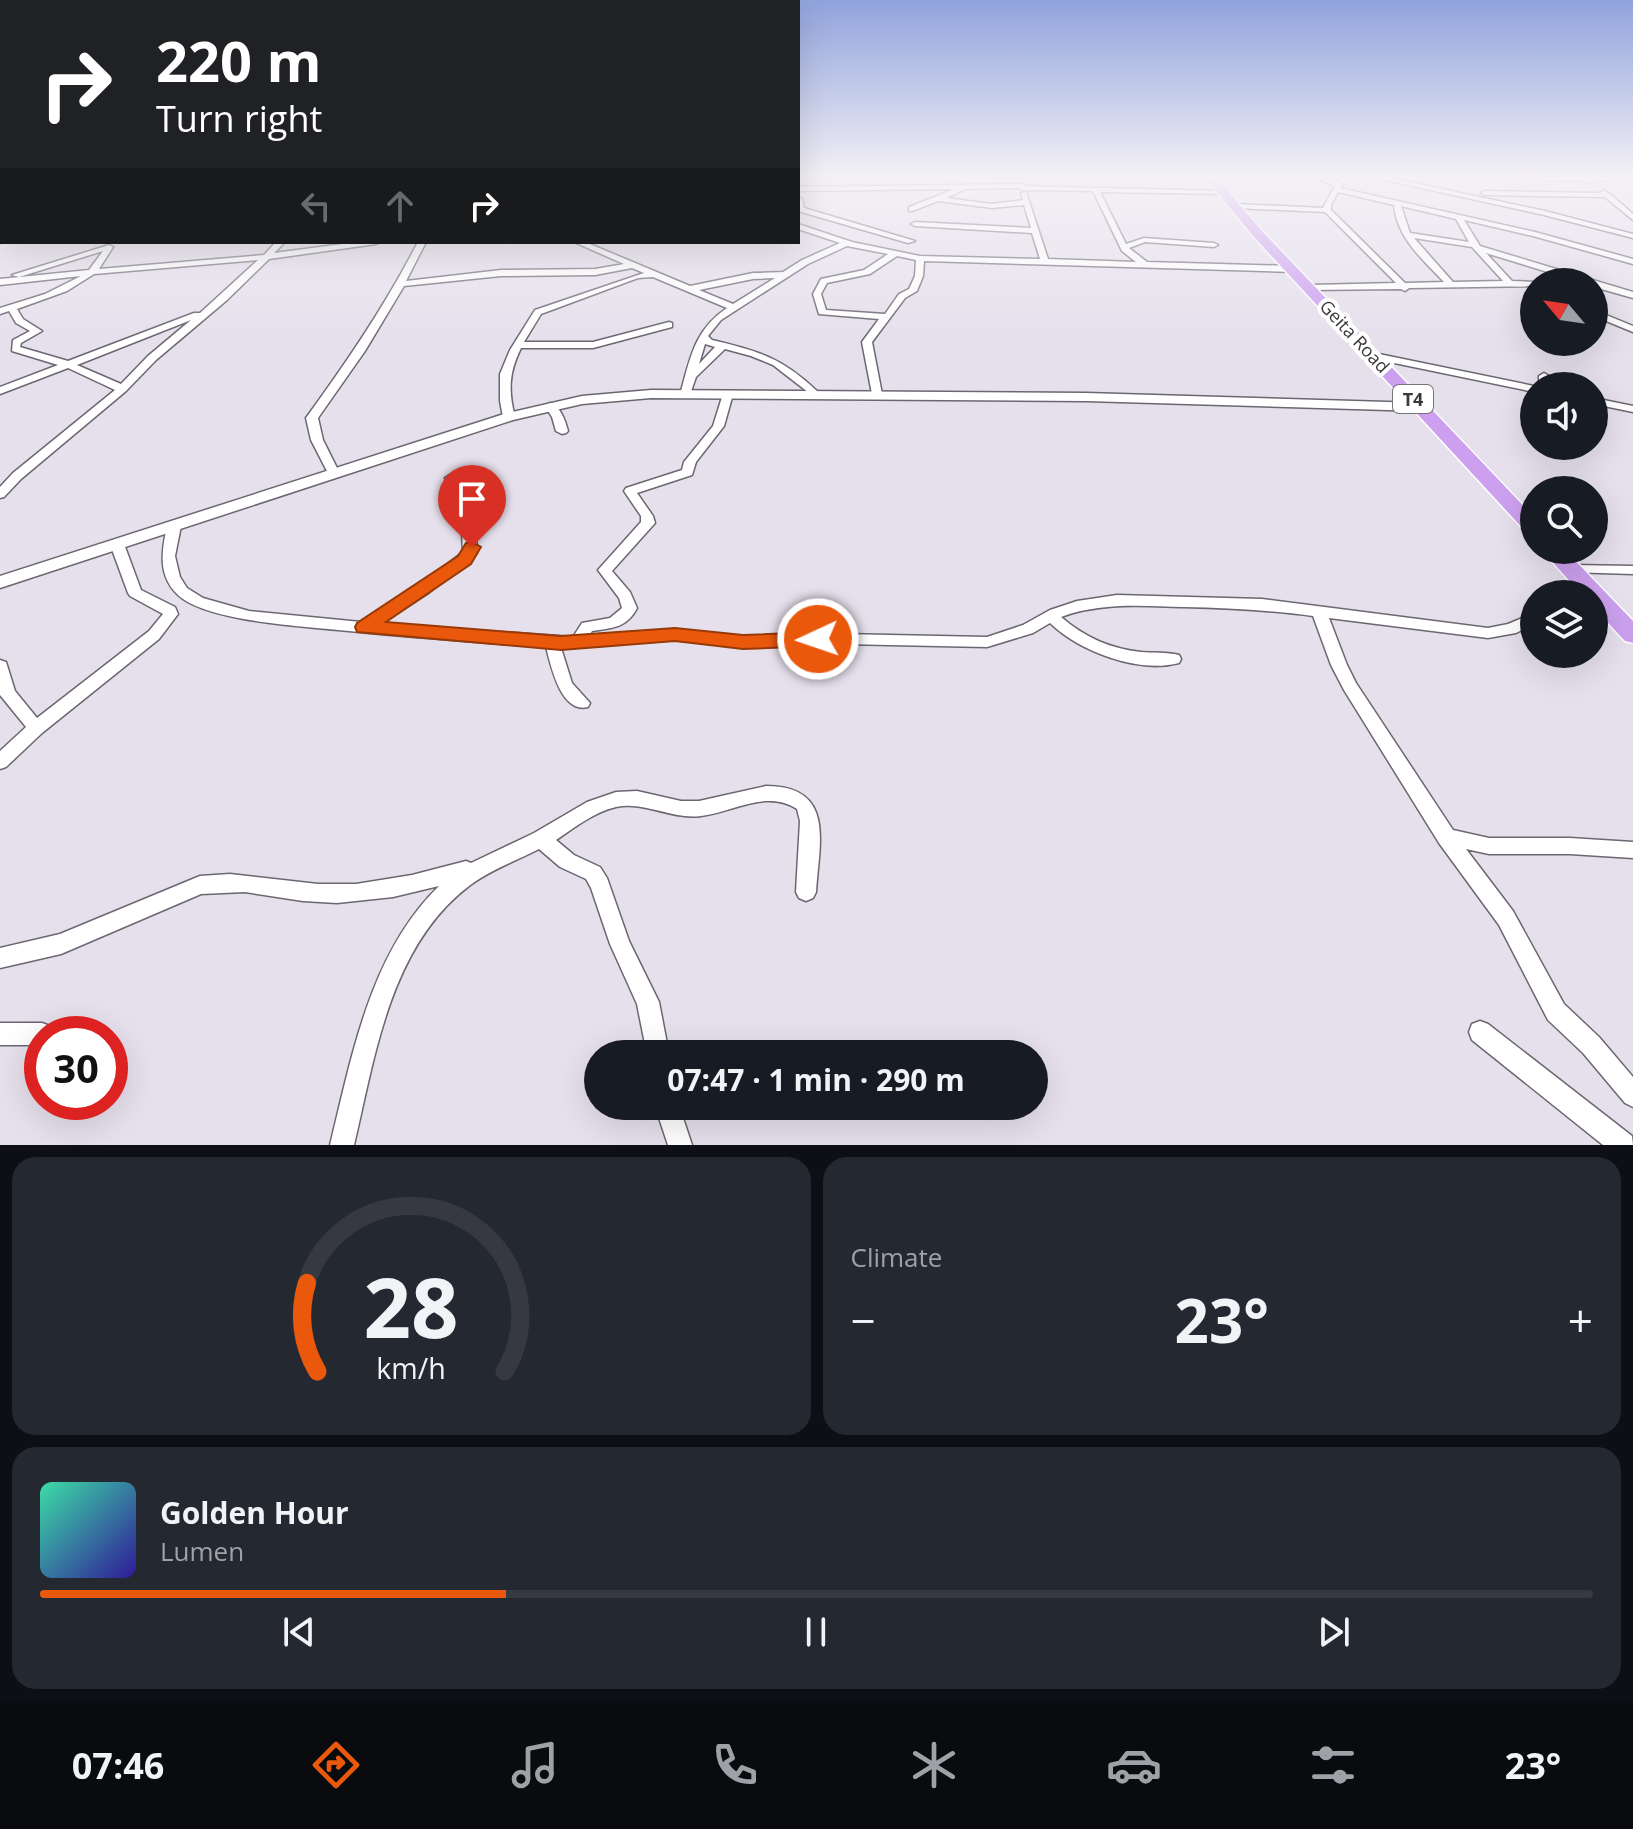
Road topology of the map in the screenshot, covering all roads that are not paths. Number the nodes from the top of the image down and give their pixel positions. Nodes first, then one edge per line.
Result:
1 (811, 230) edge
2 (875, 230) edge
3 (913, 230) edge
4 (1026, 230) edge
5 (1116, 230) edge
6 (1257, 230) edge
7 (1347, 230) edge
8 (1405, 230) edge
9 (1467, 230) edge
10 (1513, 230) edge
11 (1610, 230) edge
12 (1036, 231) joint
13 (1407, 235) junction
14 (1633, 236) edge
15 (911, 241) junction
16 (849, 243) junction
17 (279, 244) edge
18 (359, 244) edge
19 (421, 244) edge
20 (583, 244) edge
21 (1214, 245) dead end
22 (1476, 246) junction
23 (1124, 247) junction
24 (894, 254) junction
25 (268, 255) junction
26 (907, 256) junction
27 (920, 258) junction
28 (1045, 262) junction
29 (1633, 262) edge
30 (633, 265) junction
31 (1147, 265) junction
32 (796, 268) junction
33 (1544, 268) edge
34 (1293, 269) junction
35 (655, 274) junction
36 (88, 275) junction
37 (784, 275) junction
38 (828, 279) junction
39 (0, 282) edge
40 (1514, 283) junction
41 (401, 284) junction
42 (1520, 284) edge
43 (1452, 286) junction
44 (1311, 288) junction
45 (1405, 288) junction
46 (1608, 288) edge
47 (689, 289) junction
48 (1633, 295) edge
49 (12, 307) junction
50 (732, 307) junction
51 (0, 311) edge
52 (207, 311) junction
53 (886, 319) junction
54 (1608, 319) edge
55 (669, 325) dead end
56 (1633, 329) edge
57 (702, 337) junction
58 (518, 345) junction
59 (724, 345) junction
60 (1374, 356) junction
61 (66, 364) junction
62 (691, 375) junction
63 (1520, 386) edge
64 (122, 389) junction
65 (0, 391) edge
66 (813, 393) junction
67 (728, 394) junction
68 (877, 394) junction
69 (685, 395) junction
70 (1608, 404) edge
71 (550, 406) junction
72 (1421, 407) junction
73 (1633, 409) edge
74 (509, 417) junction
75 (562, 431) dead end
76 (334, 474) junction
77 (451, 478) dead end
78 (0, 494) edge
79 (1520, 514) edge
80 (174, 526) junction
81 (117, 544) junction
82 (1566, 564) edge
83 (1571, 569) junction
84 (1633, 570) edge
85 (1580, 580) edge
86 (0, 582) edge
87 (1319, 611) junction
88 (1608, 611) edge
89 (1051, 616) junction
90 (1520, 625) edge
91 (364, 627) junction
92 (1633, 635) edge
93 (578, 642) junction
94 (552, 643) junction
95 (1173, 659) dead end
96 (0, 666) edge
97 (3, 694) edge
98 (582, 703) dead end
99 (36, 728) junction
100 (0, 762) edge
101 (1446, 837) junction
102 (541, 839) junction
103 (1633, 850) edge
104 (480, 865) junction
105 (806, 892) dead end
106 (0, 958) edge
107 (1480, 1032) dead end
108 (0, 1034) edge
109 (24, 1034) edge
110 (655, 1040) edge
111 (1633, 1095) edge
112 (672, 1120) edge
113 (342, 1145) edge
114 (680, 1145) edge
115 (1623, 1145) edge

1 - 16 street
2 - 15 street
3 - 15 street
4 - 12 street
5 - 23 street
6 - 34 highway, Geita Road / T4
7 - 45 street
8 - 13 street
9 - 22 street
10 - 29 street
11 - 14 street
12 - 28 street
13 - 22 street
13 - 43 street
15 - 26 street
16 - 24 street
16 - 32 street
17 - 25 street
18 - 25 street
19 - 41 street
20 - 30 street
21 - 23 street
22 - 33 street
22 - 40 street
23 - 31 street
24 - 26 street
24 - 38 street
25 - 36 street
25 - 52 street
26 - 27 street
27 - 28 street
27 - 53 street
28 - 31 street
30 - 35 street
30 - 41 street
31 - 34 street
32 - 37 street
32 - 38 street
34 - 44 highway, Geita Road / T4
35 - 47 street
35 - 58 street
36 - 39 street
36 - 39 street
36 - 49 street
37 - 47 street
37 - 50 street
38 - 53 street
40 - 42 street
40 - 43 street
41 - 76 street
43 - 45 street
44 - 45 street
44 - 60 highway, Geita Road / T4
46 - 48 street
47 - 50 street
49 - 51 street
49 - 61 street
50 - 57 street
52 - 61 street
52 - 64 street
53 - 68 street
54 - 56 street
55 - 58 street
57 - 59 street
57 - 62 street
58 - 74 street
59 - 62 street
59 - 66 street
60 - 63 street
60 - 72 highway, Geita Road / T4
61 - 64 street
61 - 65 street
62 - 69 street
64 - 78 street
66 - 67 street
66 - 68 street
67 - 69 street
67 - 93 street
68 - 72 street
69 - 71 street
70 - 73 street
71 - 74 street
71 - 75 street
72 - 79 highway, Geita Road / T4
74 - 76 street
76 - 80 street
77 - 91 street
80 - 81 street
80 - 91 street
81 - 86 street
81 - 99 street
82 - 83 highway
83 - 84 street
83 - 85 highway
87 - 89 street
87 - 90 street
87 - 101 street
88 - 92 highway
89 - 93 street
89 - 95 street
91 - 94 street
93 - 94 street
94 - 98 street
96 - 97 street
97 - 99 street
99 - 100 street
101 - 103 street
101 - 111 street
102 - 104 street
102 - 105 street
102 - 110 street
104 - 106 street
104 - 113 street
107 - 115 street
108 - 109 street
112 - 114 street

